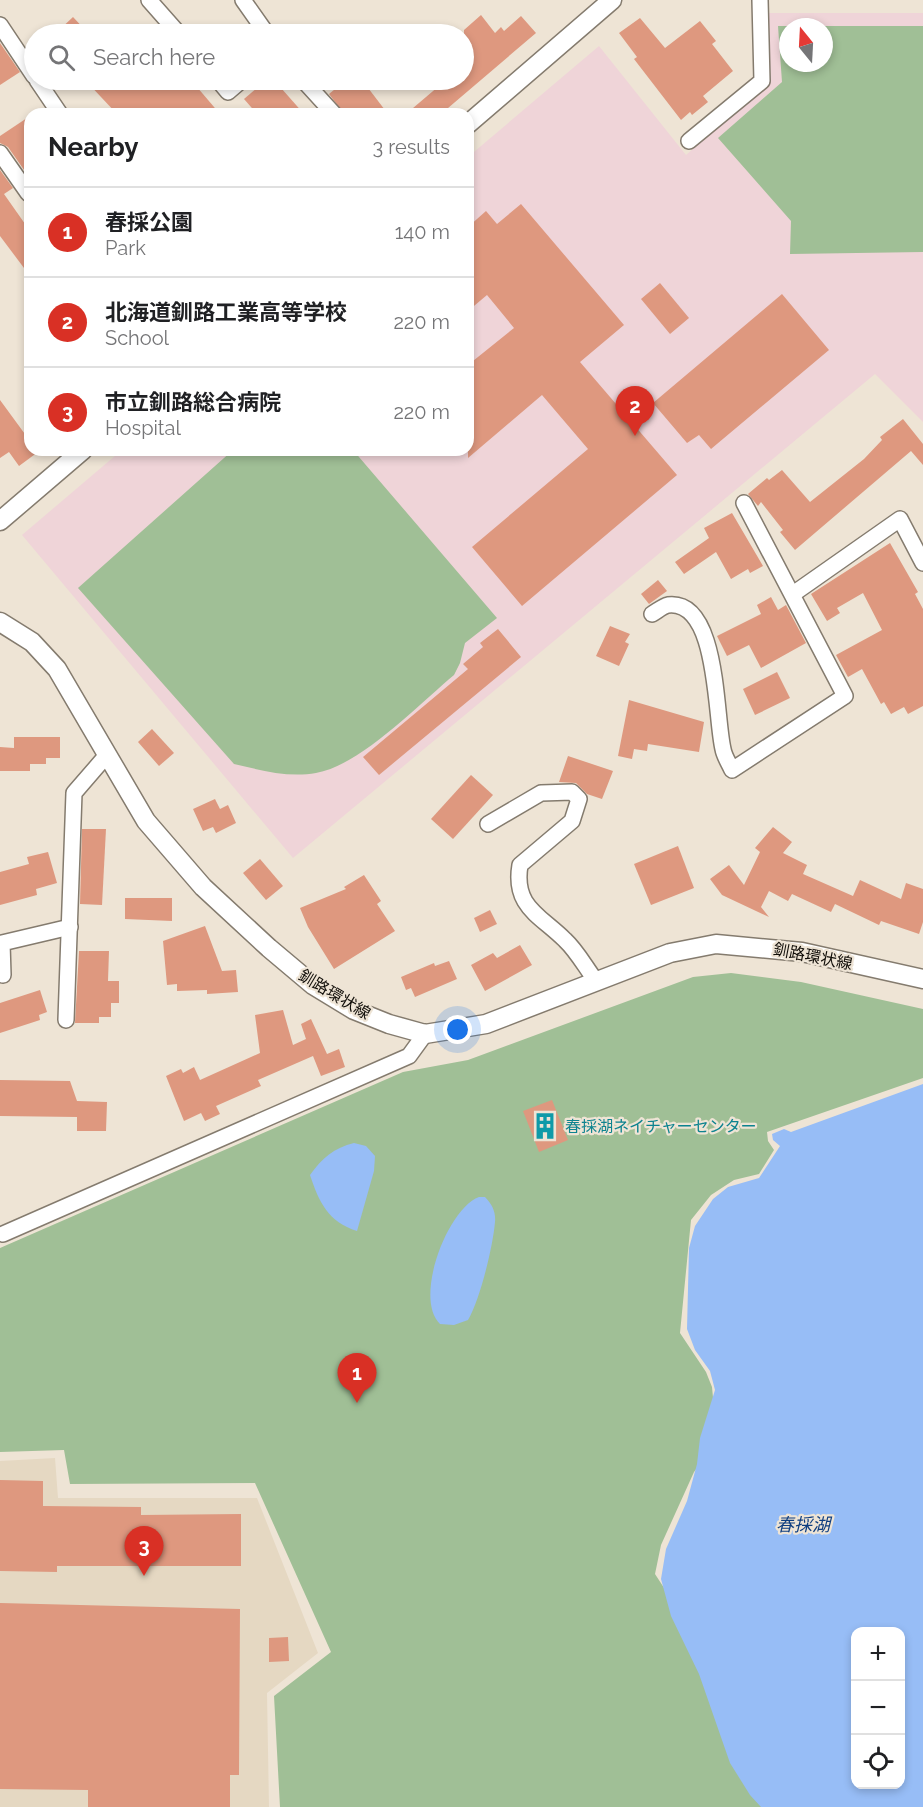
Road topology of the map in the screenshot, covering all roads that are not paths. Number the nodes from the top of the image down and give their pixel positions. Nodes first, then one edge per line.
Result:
1 (149, 0) edge
2 (243, 0) edge
3 (612, 0) edge
4 (760, 0) edge
5 (170, 24) edge
6 (260, 24) edge
7 (0, 25) edge
8 (24, 60) edge
9 (44, 90) edge
10 (312, 90) edge
11 (56, 108) edge
12 (329, 108) edge
13 (474, 119) edge
14 (689, 141) dead end
15 (0, 153) edge
16 (24, 187) edge
17 (76, 456) edge
18 (744, 503) dead end
19 (0, 520) edge
20 (923, 562) edge
21 (793, 594) junction
22 (652, 614) dead end
23 (0, 622) edge
24 (106, 756) junction
25 (488, 824) dead end
26 (70, 927) junction
27 (3, 975) dead end
28 (923, 979) edge
29 (596, 981) junction
30 (66, 1020) dead end
31 (425, 1034) junction
32 (3, 1234) dead end

1 - 5 street
2 - 6 street
3 - 13 street
4 - 14 street
7 - 8 street
9 - 11 street
10 - 12 street
15 - 16 street
17 - 19 street
18 - 21 street
20 - 21 street
21 - 22 street
23 - 24 street, 釧路環状線
24 - 26 street
24 - 31 street, 釧路環状線
25 - 29 street
26 - 27 street
26 - 30 street
28 - 29 street, 釧路環状線
29 - 31 street, 釧路環状線
31 - 32 street

